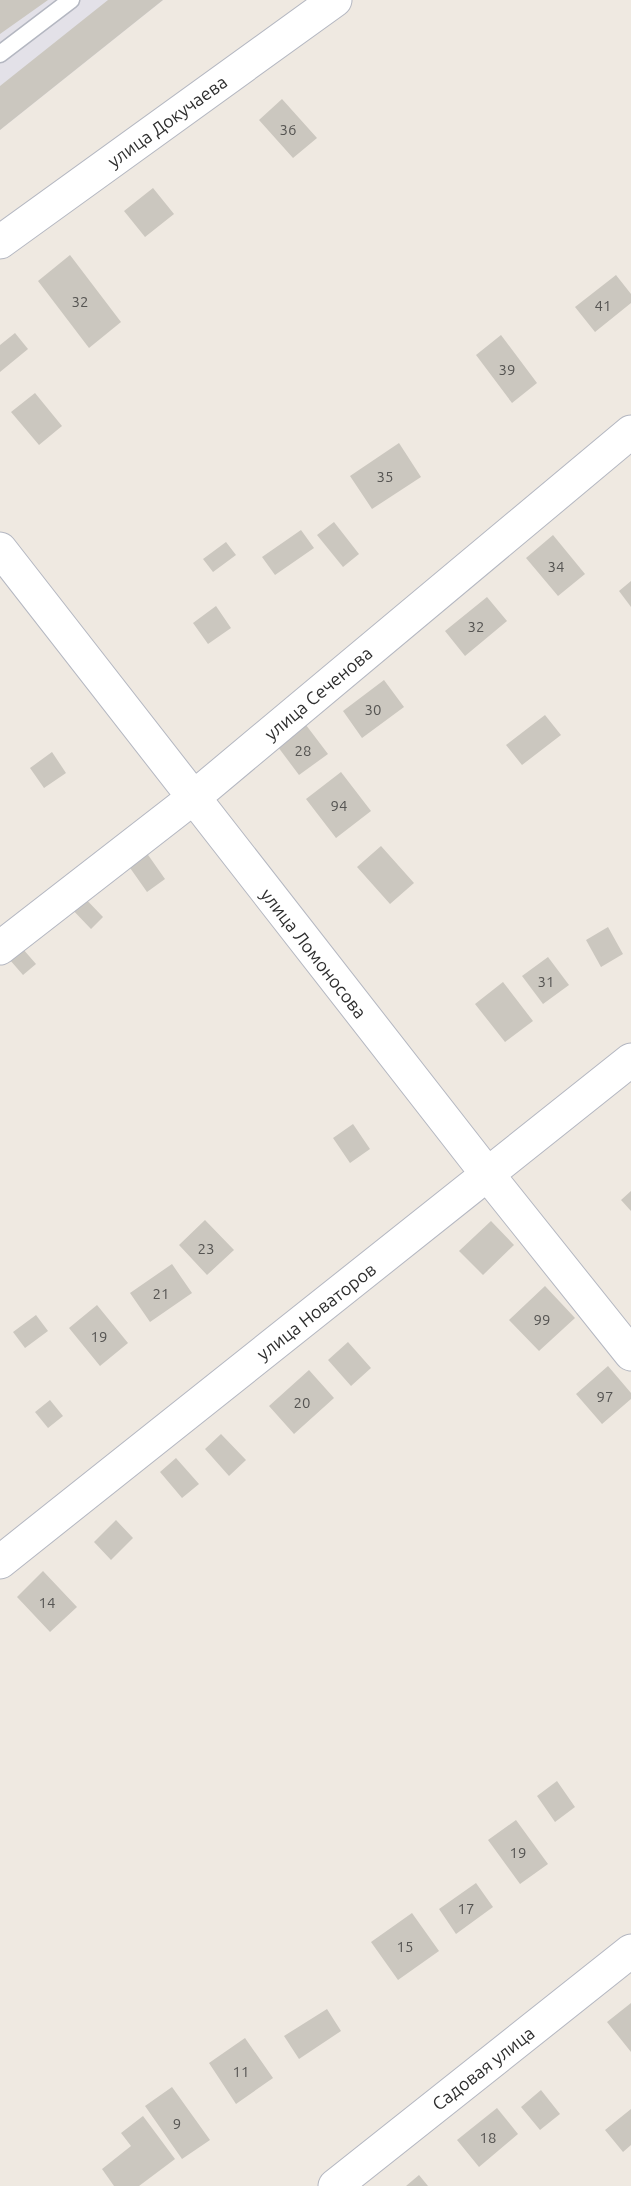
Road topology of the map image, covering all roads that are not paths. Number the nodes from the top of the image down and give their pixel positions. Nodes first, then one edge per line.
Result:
1 (71, 0) edge
2 (321, 4) edge
3 (0, 54) edge
4 (0, 242) edge
5 (631, 432) edge
6 (0, 549) edge
7 (193, 798) junction
8 (0, 948) edge
9 (631, 1060) edge
10 (488, 1175) junction
11 (631, 1354) edge
12 (0, 1562) edge
13 (631, 1951) edge
14 (335, 2186) edge

1 - 3 lane
2 - 4 street, улица Докучаева
5 - 7 street, улица Сеченова
6 - 7 street, улица Ломоносова
7 - 8 street, улица Сеченова
7 - 10 street, улица Ломоносова
9 - 10 street, улица Новаторов
10 - 11 street, улица Ломоносова
10 - 12 street, улица Новаторов
13 - 14 street, Садовая улица

